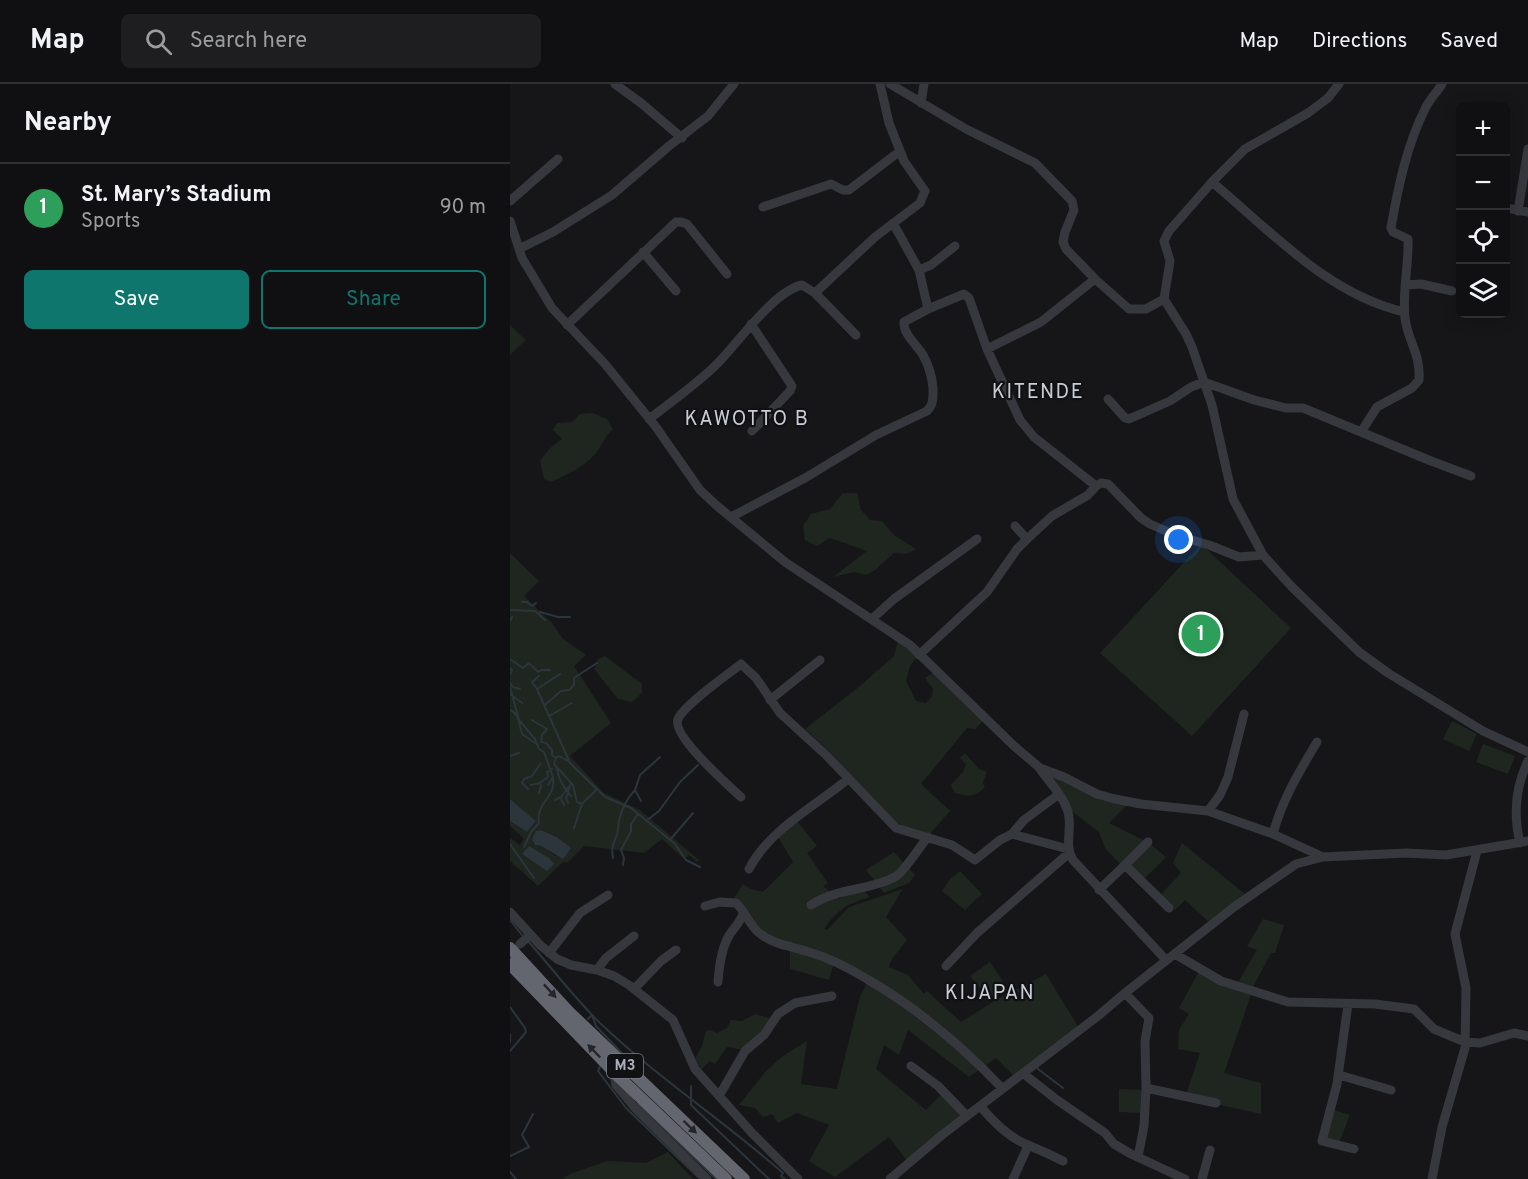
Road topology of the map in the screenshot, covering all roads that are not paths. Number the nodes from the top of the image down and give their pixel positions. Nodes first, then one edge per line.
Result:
1 (615, 84) edge
2 (734, 84) edge
3 (880, 84) edge
4 (890, 84) edge
5 (924, 84) edge
6 (1339, 84) edge
7 (1442, 84) edge
8 (921, 103) junction
9 (682, 138) junction
10 (1528, 149) edge
11 (900, 151) junction
12 (558, 159) dead end
13 (1212, 182) junction
14 (510, 201) edge
15 (763, 207) dead end
16 (1523, 212) edge
17 (510, 222) edge
18 (893, 223) junction
19 (955, 246) dead end
20 (519, 249) junction
21 (643, 252) junction
22 (919, 270) junction
23 (727, 274) dead end
24 (1095, 279) junction
25 (1406, 285) junction
26 (676, 291) dead end
27 (1452, 291) dead end
28 (815, 293) junction
29 (1164, 299) junction
30 (928, 309) junction
31 (1404, 312) junction
32 (751, 324) junction
33 (567, 325) junction
34 (856, 335) dead end
35 (987, 349) junction
36 (1204, 382) junction
37 (1108, 399) dead end
38 (649, 419) junction
39 (752, 431) dead end
40 (1361, 432) junction
41 (1471, 476) dead end
42 (1096, 486) junction
43 (731, 517) junction
44 (1015, 526) dead end
45 (977, 538) dead end
46 (1027, 539) junction
47 (1263, 555) junction
48 (873, 618) junction
49 (919, 655) junction
50 (820, 660) dead end
51 (770, 700) junction
52 (1244, 714) dead end
53 (1317, 742) dead end
54 (1528, 752) edge
55 (1528, 761) edge
56 (1040, 768) junction
57 (848, 779) junction
58 (1059, 794) junction
59 (741, 797) dead end
60 (1208, 811) junction
61 (1012, 834) junction
62 (1273, 834) junction
63 (928, 837) junction
64 (1148, 842) dead end
65 (1524, 842) edge
66 (1068, 851) junction
67 (1477, 851) junction
68 (1323, 857) junction
69 (1125, 865) junction
70 (749, 869) dead end
71 (1099, 890) junction
72 (608, 895) dead end
73 (705, 906) dead end
74 (811, 906) dead end
75 (1169, 908) dead end
76 (510, 912) edge
77 (743, 914) junction
78 (530, 935) junction
79 (634, 936) dead end
80 (515, 946) edge
81 (676, 950) dead end
82 (549, 953) junction
83 (1175, 954) junction
84 (1166, 960) junction
85 (510, 964) edge
86 (946, 966) dead end
87 (597, 970) junction
88 (718, 982) dead end
89 (634, 989) junction
90 (1125, 993) junction
91 (832, 996) dead end
92 (1348, 1004) junction
93 (1528, 1036) edge
94 (1465, 1041) junction
95 (910, 1066) dead end
96 (614, 1071) junction
97 (1024, 1074) junction
98 (1339, 1076) junction
99 (1002, 1088) junction
100 (1146, 1088) junction
101 (1391, 1090) dead end
102 (719, 1096) junction
103 (1215, 1103) dead end
104 (980, 1106) junction
105 (967, 1116) junction
106 (1028, 1146) junction
107 (1354, 1149) dead end
108 (1210, 1150) dead end
109 (1138, 1157) junction
110 (1063, 1161) dead end
111 (707, 1179) edge
112 (726, 1179) edge
113 (744, 1179) edge
114 (798, 1179) edge
115 (890, 1179) edge
116 (1013, 1179) edge
117 (1185, 1179) edge
118 (1202, 1179) edge
119 (1432, 1179) edge

1 - 9 street
2 - 9 street
3 - 11 street
4 - 8 street
5 - 8 street
6 - 13 street
7 - 25 street
8 - 24 street
9 - 20 street
10 - 16 street
11 - 15 street
11 - 18 street
12 - 14 street
13 - 29 street
13 - 31 street
17 - 20 street
18 - 22 street
18 - 28 street
19 - 22 street
20 - 33 street
21 - 23 street
21 - 26 street
21 - 33 street
22 - 30 street
24 - 29 street
24 - 35 street
25 - 27 street
25 - 31 street
28 - 32 street
28 - 34 street
29 - 36 street
30 - 35 street
30 - 43 street
31 - 40 street
32 - 38 street
32 - 39 street
33 - 38 street
35 - 42 street
36 - 37 street
36 - 40 street
36 - 47 street
38 - 43 street
40 - 41 street
42 - 46 street
42 - 47 street
43 - 48 street
44 - 46 street
45 - 48 street
46 - 49 street
47 - 54 street
48 - 49 street
49 - 56 street
50 - 51 street
51 - 57 street
51 - 59 street
52 - 60 street
53 - 62 street
55 - 65 street
56 - 58 street
56 - 60 street
57 - 63 street
57 - 70 street
58 - 61 street
58 - 66 street
60 - 62 street
61 - 63 street
61 - 66 street
62 - 68 street
63 - 74 street
64 - 69 street
65 - 67 street
66 - 71 street
66 - 86 street
67 - 68 street
67 - 94 street
68 - 83 street
69 - 71 street
69 - 75 street
71 - 84 street
72 - 82 street
73 - 77 street
76 - 78 street
77 - 88 street
77 - 99 street
78 - 80 street
78 - 82 street
79 - 87 street
80 -> 113 highway, M3
81 - 89 street
82 - 87 street
83 - 84 street
83 - 92 street
84 - 90 street
96 -> 85 highway, M3
87 - 89 street
89 - 102 street
90 - 97 street
90 - 100 street
91 - 102 street
92 - 94 street
92 - 98 street
93 - 94 street
94 - 119 street
95 - 105 street
96 - 111 street
96 - 112 highway, M3
97 - 99 street
97 - 109 street
98 - 101 street
98 - 107 street
99 - 104 street
100 - 103 street
100 - 109 street
102 - 114 street
104 - 105 street
104 - 106 street
105 - 115 street
106 - 110 street
106 - 116 street
108 - 118 street
109 - 117 street

